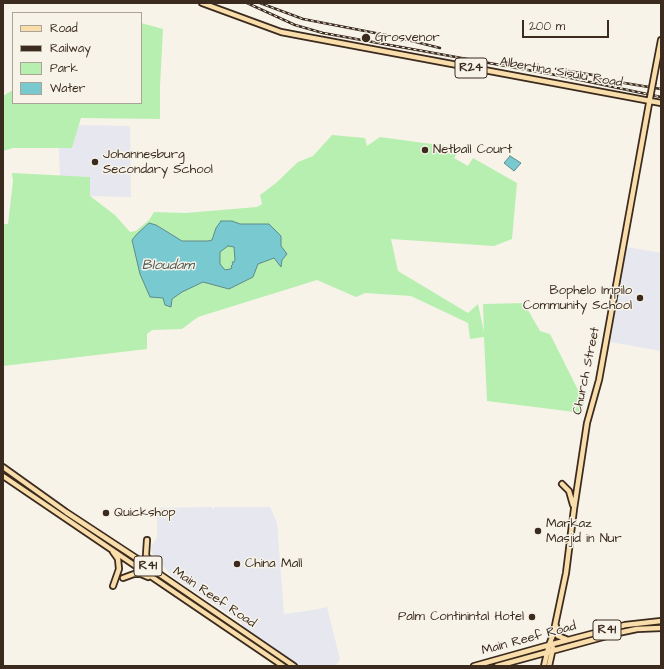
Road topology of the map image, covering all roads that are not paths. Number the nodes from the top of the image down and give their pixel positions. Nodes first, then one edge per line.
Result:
1 (202, 3) edge
2 (661, 40) edge
3 (650, 99) junction
4 (661, 103) edge
5 (3, 467) edge
6 (3, 476) edge
7 (562, 484) dead end
8 (574, 509) junction
9 (147, 540) dead end
10 (109, 548) junction
11 (155, 571) junction
12 (123, 578) dead end
13 (163, 585) junction
14 (113, 586) dead end
15 (661, 622) edge
16 (555, 623) junction
17 (661, 628) edge
18 (569, 640) junction
19 (551, 644) junction
20 (550, 651) junction
21 (283, 666) edge
22 (294, 666) edge
23 (474, 666) edge
24 (497, 666) edge
25 (544, 666) edge
26 (549, 666) edge

1 - 3 main road, Albertina Sisulu Road / R24
2 - 3 main road, Church Street, bridge
3 - 4 main road, Albertina Sisulu Road / R24
3 - 8 main road, Church Street
5 - 11 main road, Main Reef Road / R41
6 - 10 main road, Main Reef Road / R41
7 - 8 main road
8 - 16 main road, Church Street
9 - 11 main road
10 - 13 main road, Main Reef Road / R41
10 - 14 main road
11 - 22 main road, Main Reef Road / R41
12 - 13 main road
13 - 21 main road, Main Reef Road / R41
15 - 18 main road, Main Reef Road / R41
16 - 18 main road
16 - 19 main road, Church Street
17 - 20 main road, Main Reef Road / R41
18 - 19 main road, Main Reef Road / R41
19 - 20 main road, Church Street
19 - 23 main road, Main Reef Road / R41
20 - 24 main road, Main Reef Road / R41
20 - 25 main road
20 - 26 main road

